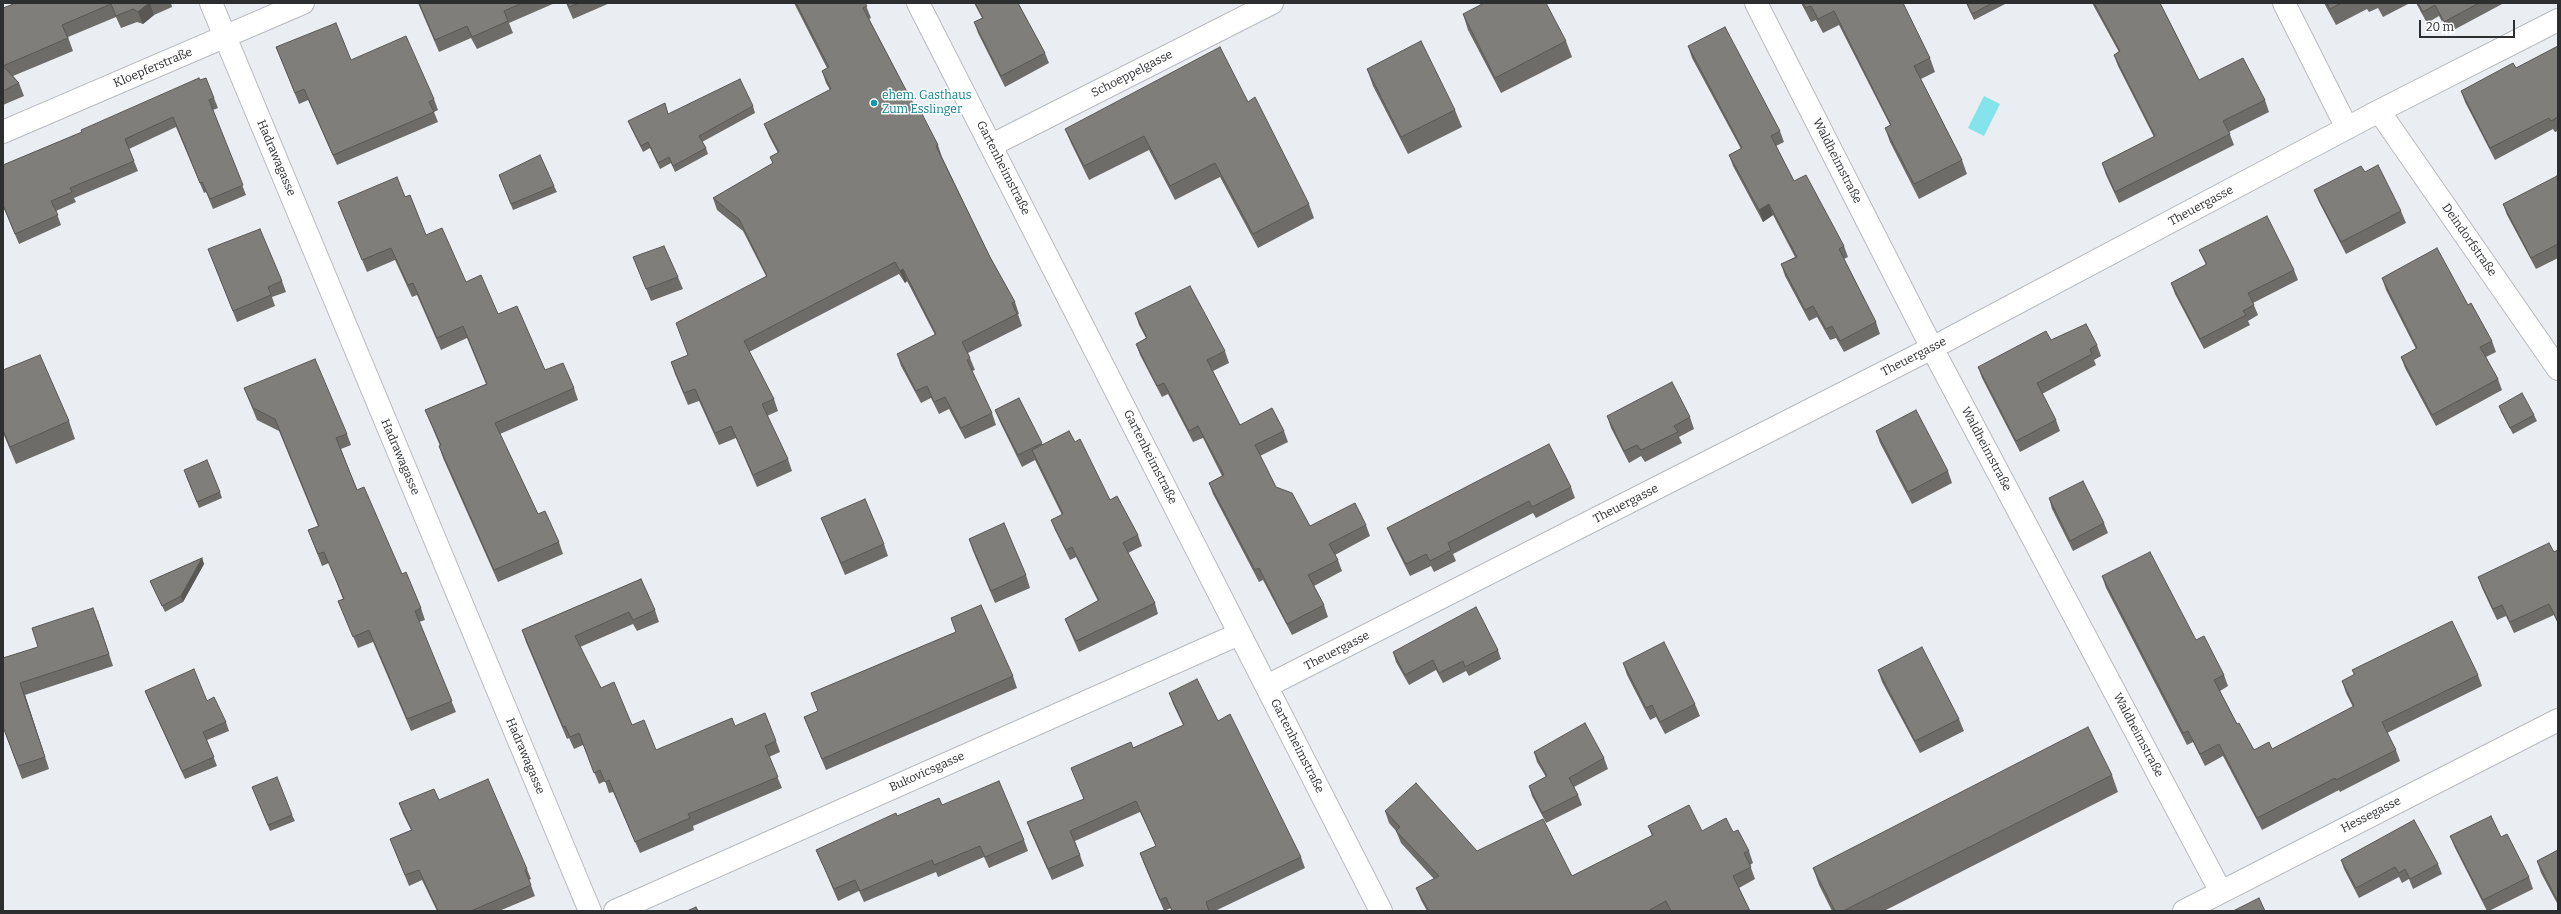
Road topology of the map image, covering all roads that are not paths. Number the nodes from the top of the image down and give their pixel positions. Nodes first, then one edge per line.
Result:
1 (211, 3) edge
2 (303, 3) edge
3 (918, 3) edge
4 (1272, 3) edge
5 (1756, 3) edge
6 (2284, 3) edge
7 (2558, 20) edge
8 (225, 37) junction
9 (2379, 111) junction
10 (2347, 128) junction
11 (3, 132) edge
12 (992, 145) junction
13 (1932, 348) junction
14 (2558, 369) edge
15 (1239, 634) junction
16 (1267, 686) junction
17 (2558, 720) edge
18 (2221, 892) junction
19 (590, 911) edge
20 (615, 911) edge
21 (1381, 911) edge
22 (2184, 911) edge

1 - 8 street, Hadrawagasse
2 - 8 street, Kloepferstraße
3 - 12 street, Gartenheimstraße
4 - 12 street, Schoeppelgasse
5 - 13 street, Waldheimstraße
6 - 10 street
7 - 9 street, Theuergasse
8 - 11 street, Kloepferstraße
8 - 19 street, Hadrawagasse
9 - 10 street, Theuergasse
9 - 14 street, Deindorfstraße
10 - 13 street, Theuergasse
12 - 15 street, Gartenheimstraße
13 - 16 street, Theuergasse
13 - 18 street, Waldheimstraße
15 - 16 street, Gartenheimstraße
15 - 20 street, Bukovicsgasse
16 - 21 street, Gartenheimstraße
17 - 18 street, Hessegasse
18 - 22 street, Hessegasse

